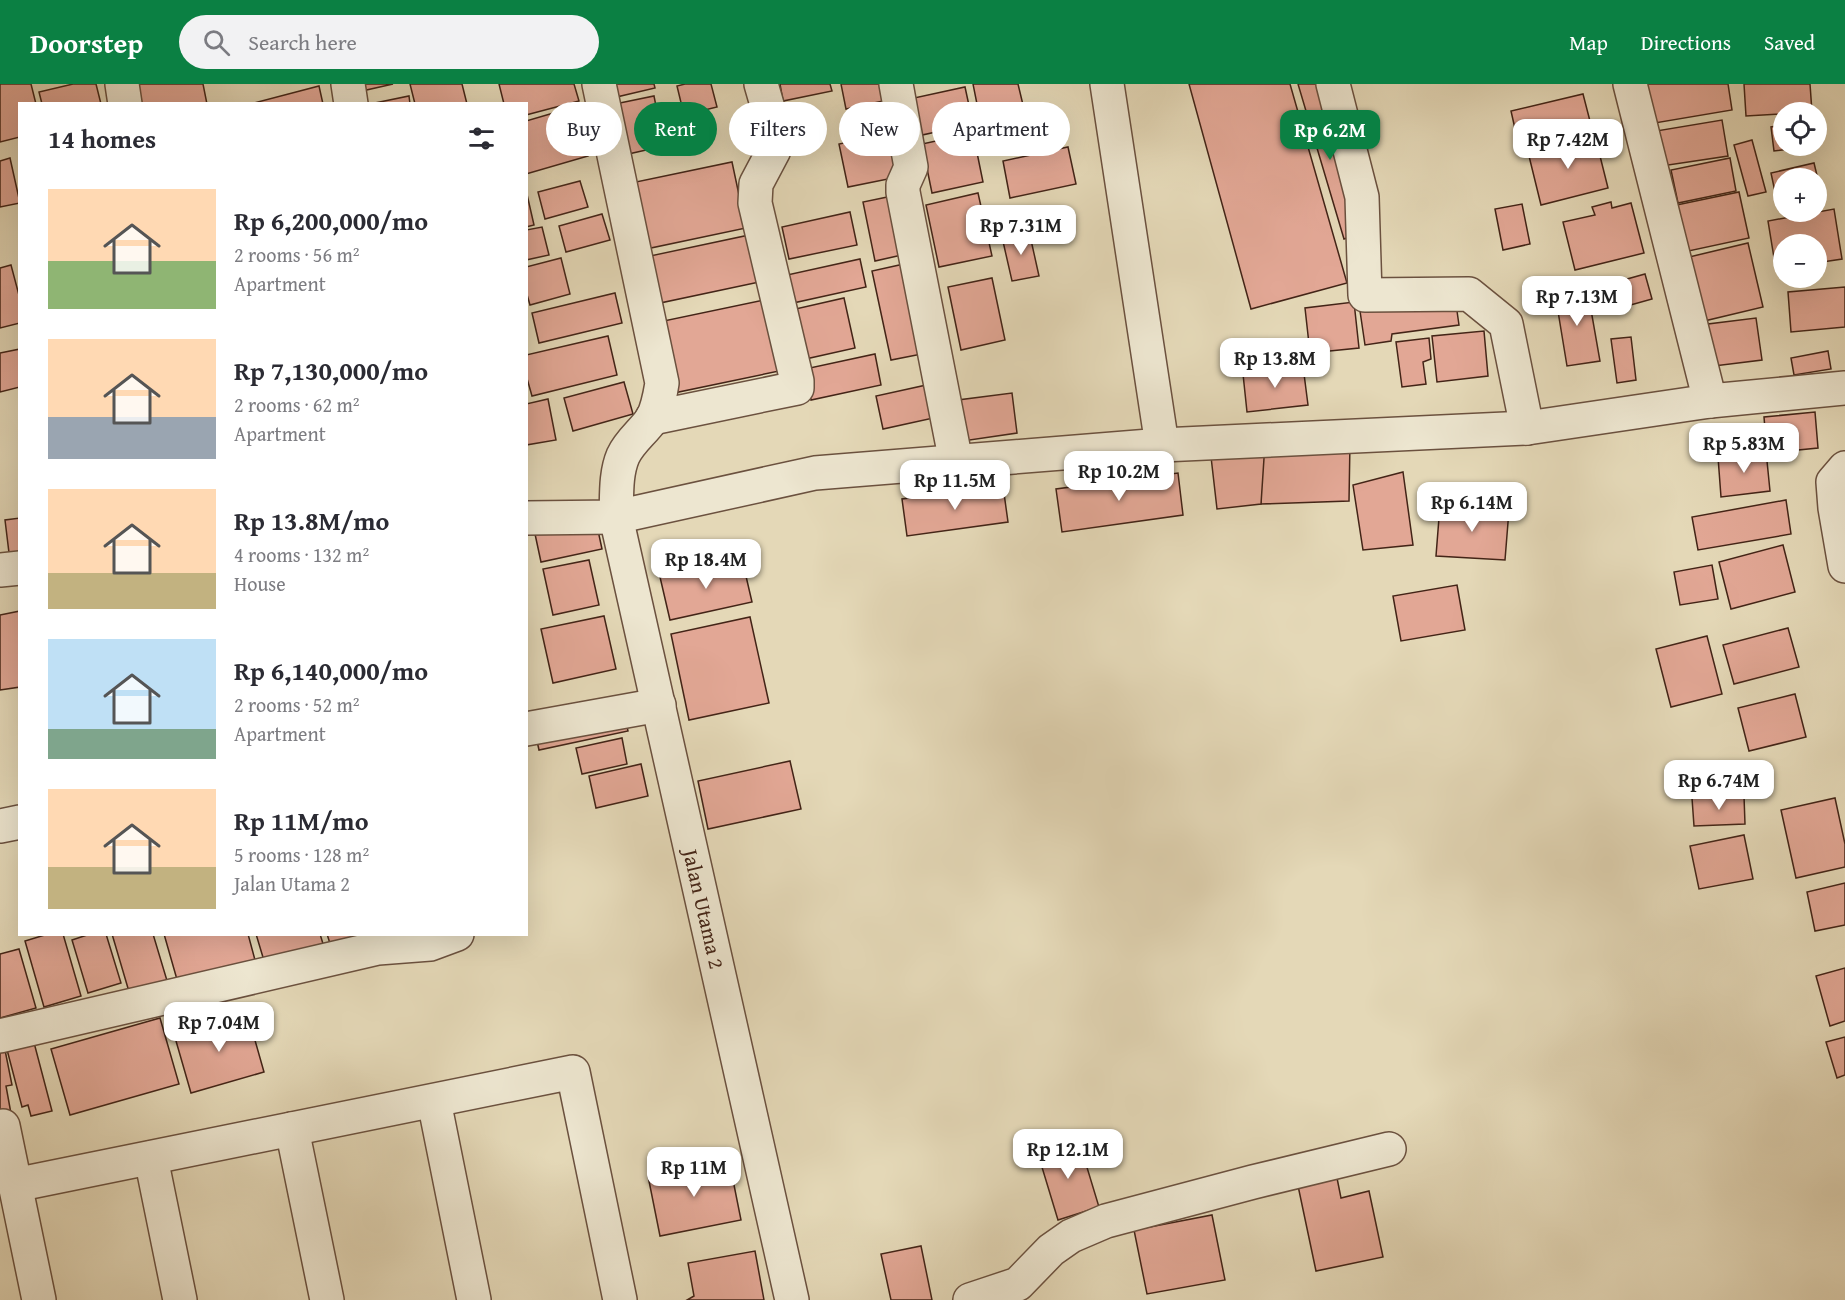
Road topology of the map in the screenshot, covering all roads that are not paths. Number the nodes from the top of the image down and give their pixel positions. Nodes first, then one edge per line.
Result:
1 (122, 84) edge
2 (348, 84) edge
3 (599, 84) edge
4 (761, 84) edge
5 (896, 84) edge
6 (1107, 84) edge
7 (1333, 84) edge
8 (1630, 84) edge
9 (125, 102) edge
10 (351, 102) edge
11 (1845, 388) edge
12 (1710, 400) junction
13 (652, 418) junction
14 (1527, 428) junction
15 (1162, 445) junction
16 (956, 462) junction
17 (1845, 468) edge
18 (616, 517) junction
19 (528, 518) edge
20 (1845, 566) edge
21 (18, 568) edge
22 (0, 570) edge
23 (659, 705) junction
24 (528, 729) edge
25 (18, 822) edge
26 (0, 825) edge
27 (452, 936) edge
28 (0, 1036) edge
29 (434, 1101) junction
30 (3, 1126) dead end
31 (292, 1129) junction
32 (1389, 1149) dead end
33 (151, 1158) junction
34 (12, 1207) edge
35 (39, 1300) edge
36 (180, 1300) edge
37 (327, 1300) edge
38 (474, 1300) edge
39 (620, 1300) edge
40 (792, 1300) edge
41 (970, 1300) edge

1 - 9 street
2 - 10 street
3 - 13 street
4 - 13 street
5 - 16 street
6 - 15 street
7 - 14 street
8 - 12 street
11 - 12 street
12 - 14 street
13 - 18 street, Jalan Utama 2
14 - 15 street
15 - 16 street
16 - 18 street
17 - 20 street
18 - 19 street
18 - 23 street, Jalan Utama 2
21 - 22 street
23 - 24 street
23 - 40 street, Jalan Utama 2
25 - 26 street
27 - 28 street
29 - 31 street
29 - 38 street
29 - 39 street
30 - 34 street
31 - 33 street
31 - 37 street
32 - 41 street
33 - 34 street
33 - 36 street
34 - 35 street

